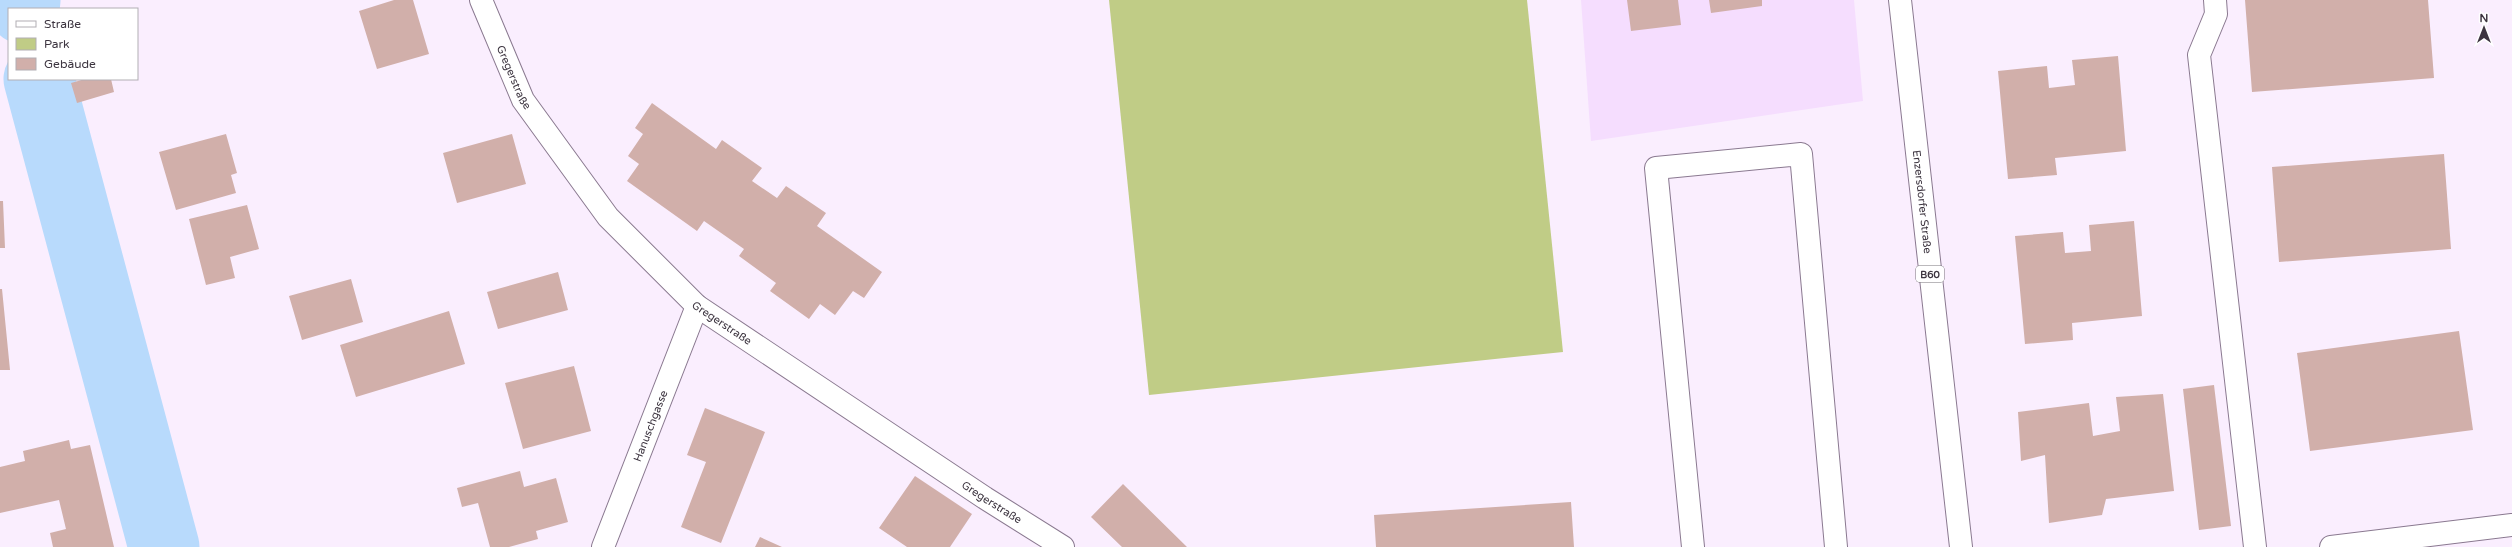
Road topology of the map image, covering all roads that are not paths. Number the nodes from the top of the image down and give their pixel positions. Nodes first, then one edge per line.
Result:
1 (481, 0) edge
2 (1900, 0) edge
3 (2215, 0) edge
4 (697, 306) junction
5 (2512, 525) edge
6 (603, 547) edge
7 (1063, 547) edge
8 (1693, 547) edge
9 (1836, 547) edge
10 (1961, 547) edge
11 (2255, 547) edge
12 (2331, 547) edge

1 - 4 street, Gregerstraße
2 - 10 street, Enzersdorfer Straße / B60
3 - 11 street
4 - 6 street, Hanuschgasse
4 - 7 street, Gregerstraße
5 - 12 street
8 - 9 street

